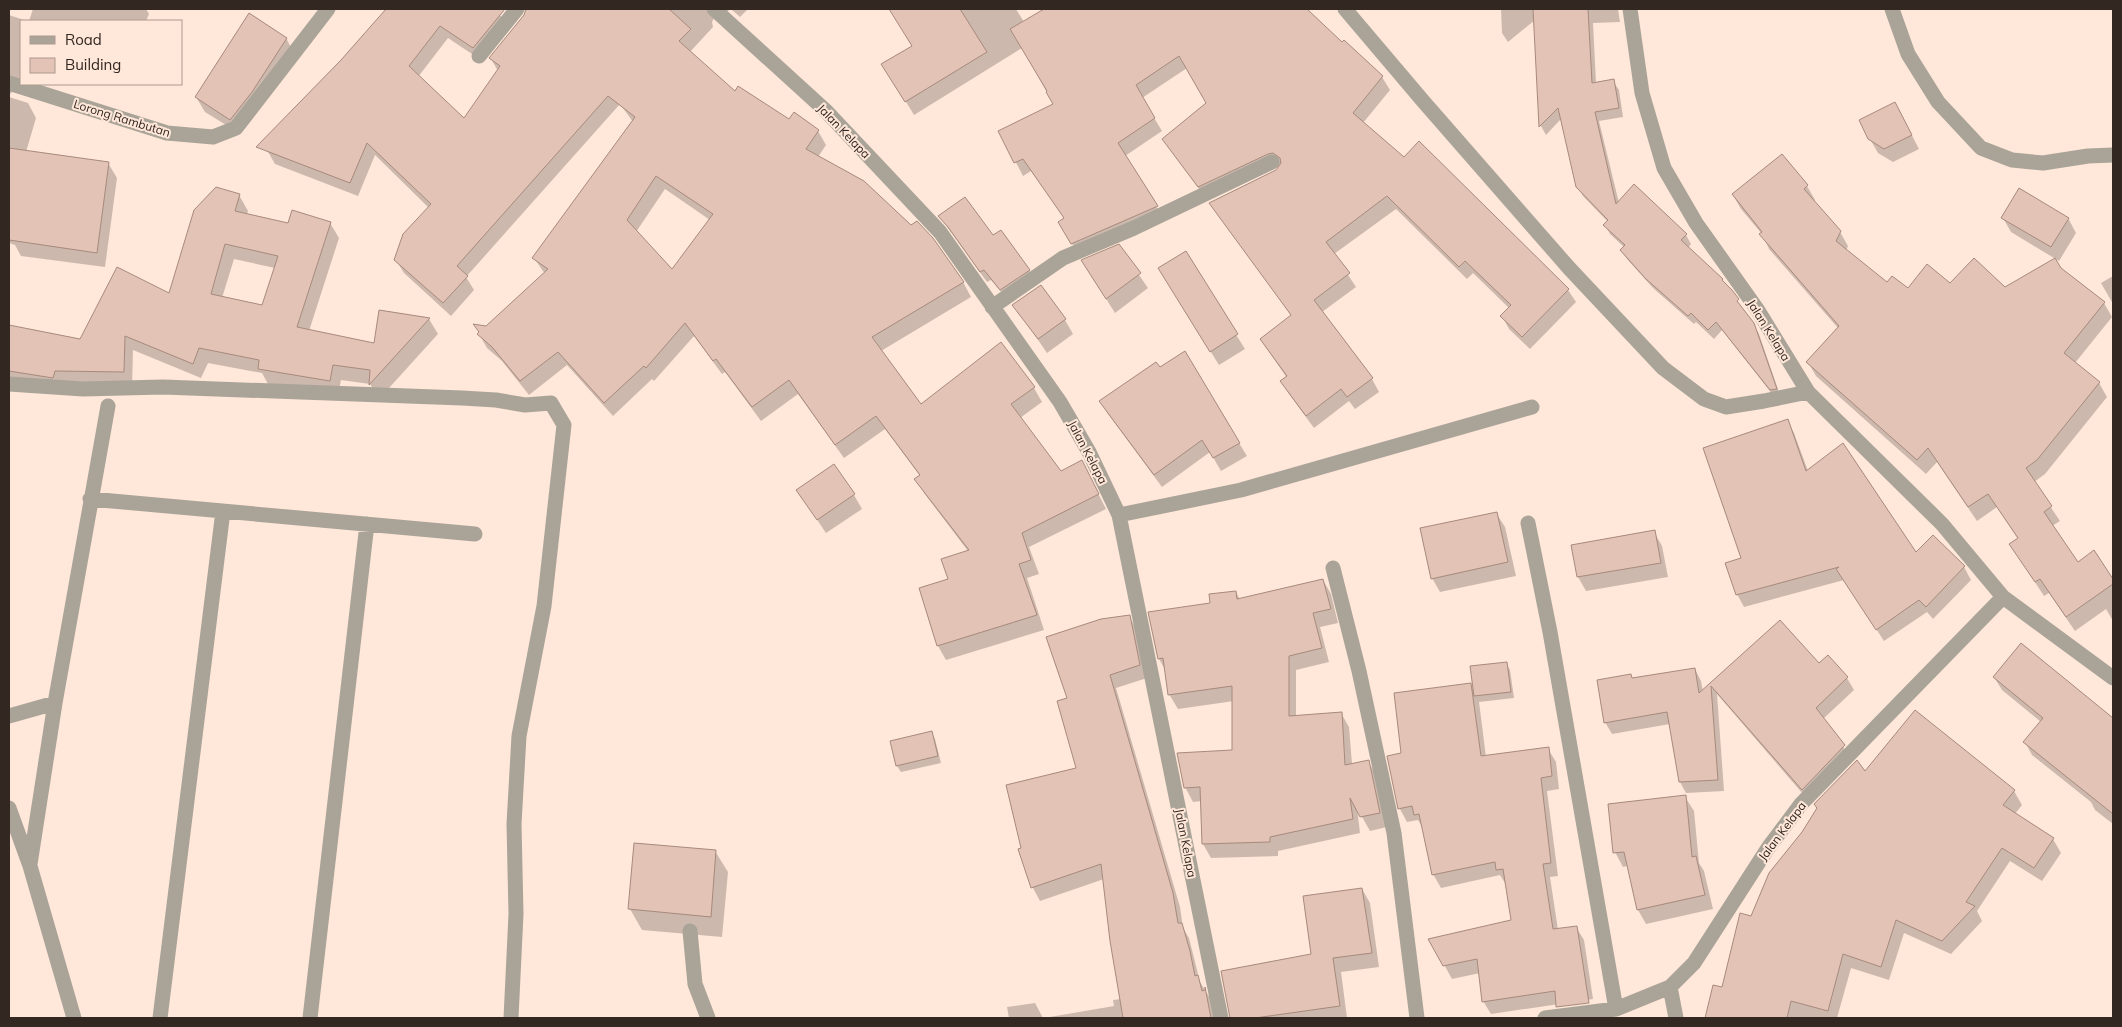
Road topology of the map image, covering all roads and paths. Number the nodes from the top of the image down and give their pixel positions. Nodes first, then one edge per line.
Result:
1 (328, 9) edge
2 (517, 9) edge
3 (714, 9) edge
4 (1344, 9) edge
5 (1630, 9) edge
6 (1892, 9) edge
7 (479, 56) dead end
8 (9, 84) edge
9 (2113, 155) edge
10 (1272, 162) dead end
11 (992, 307) junction
12 (9, 384) edge
13 (1808, 392) junction
14 (108, 406) dead end
15 (1532, 407) dead end
16 (90, 499) junction
17 (223, 511) junction
18 (1119, 516) junction
19 (1528, 523) dead end
20 (367, 524) junction
21 (475, 534) dead end
22 (1333, 568) dead end
23 (2003, 597) junction
24 (2113, 678) edge
25 (55, 703) junction
26 (9, 716) edge
27 (9, 808) edge
28 (30, 866) junction
29 (690, 931) dead end
30 (1670, 987) junction
31 (1616, 1009) junction
32 (74, 1018) edge
33 (160, 1018) edge
34 (310, 1018) edge
35 (511, 1018) edge
36 (708, 1018) edge
37 (1221, 1018) edge
38 (1417, 1018) edge
39 (1544, 1018) edge
40 (1676, 1018) edge

1 - 8 street, Lorong Rambutan
2 - 7 street
3 - 11 street, Jalan Kelapa
4 - 13 street
5 - 13 street, Jalan Kelapa
6 - 9 street
10 - 11 street
11 - 18 street, Jalan Kelapa
12 - 35 street
13 - 23 street, Jalan Kelapa
14 - 16 street
15 - 18 street
16 - 17 street
16 - 25 street
17 - 20 street
17 - 33 street
18 - 37 street, Jalan Kelapa
19 - 31 street
20 - 21 street
20 - 34 street
22 - 38 street
23 - 24 street, Jalan Kelapa
23 - 30 street, Jalan Kelapa
25 - 26 street
25 - 28 street
27 - 28 street
28 - 32 street
29 - 36 street
30 - 31 street, Jalan Kelapa
30 - 40 street
31 - 39 street, Jalan Kelapa

